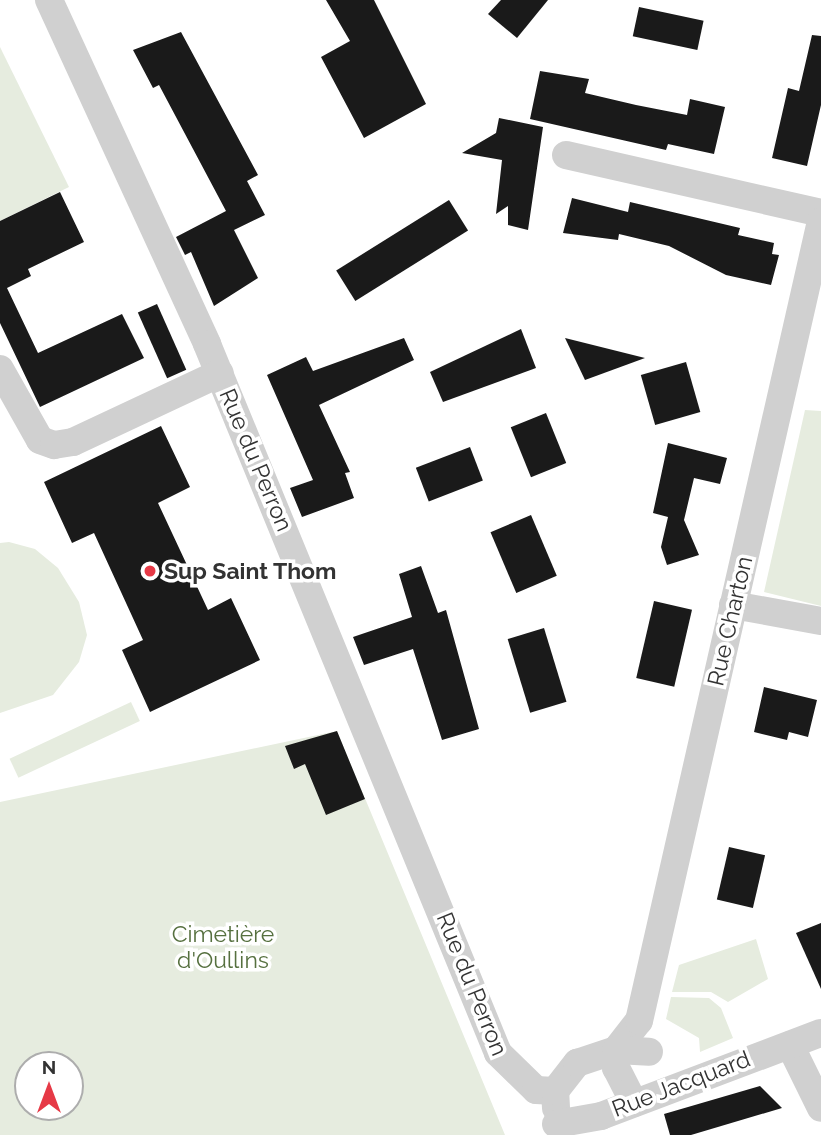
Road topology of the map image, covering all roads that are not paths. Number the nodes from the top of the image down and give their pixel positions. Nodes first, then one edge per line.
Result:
1 (49, 0) edge
2 (566, 155) dead end
3 (821, 213) edge
4 (821, 220) edge
5 (0, 369) edge
6 (220, 373) junction
7 (733, 605) junction
8 (821, 621) edge
9 (639, 1021) junction
10 (821, 1033) edge
11 (790, 1045) junction
12 (616, 1049) junction
13 (649, 1052) junction
14 (690, 1079) junction
15 (555, 1091) junction
16 (634, 1102) junction
17 (821, 1108) edge
18 (558, 1129) edge

1 - 6 street, Rue du Perron
2 - 3 street
4 - 7 street, Rue Charton
5 - 6 street
6 - 15 street, Rue du Perron
7 - 8 street
7 - 9 street, Rue Charton
9 - 12 street, Rue Charton
9 - 13 street
10 - 11 street, Rue Jacquard
11 - 14 street, Rue Jacquard
11 - 17 street
12 - 13 street, Rue Jacquard
12 - 15 street, Rue Jacquard
12 - 16 street
13 - 14 street
14 - 16 street, Rue Jacquard
15 - 18 street, Rue Jacquard
16 - 18 street, Rue Jacquard

